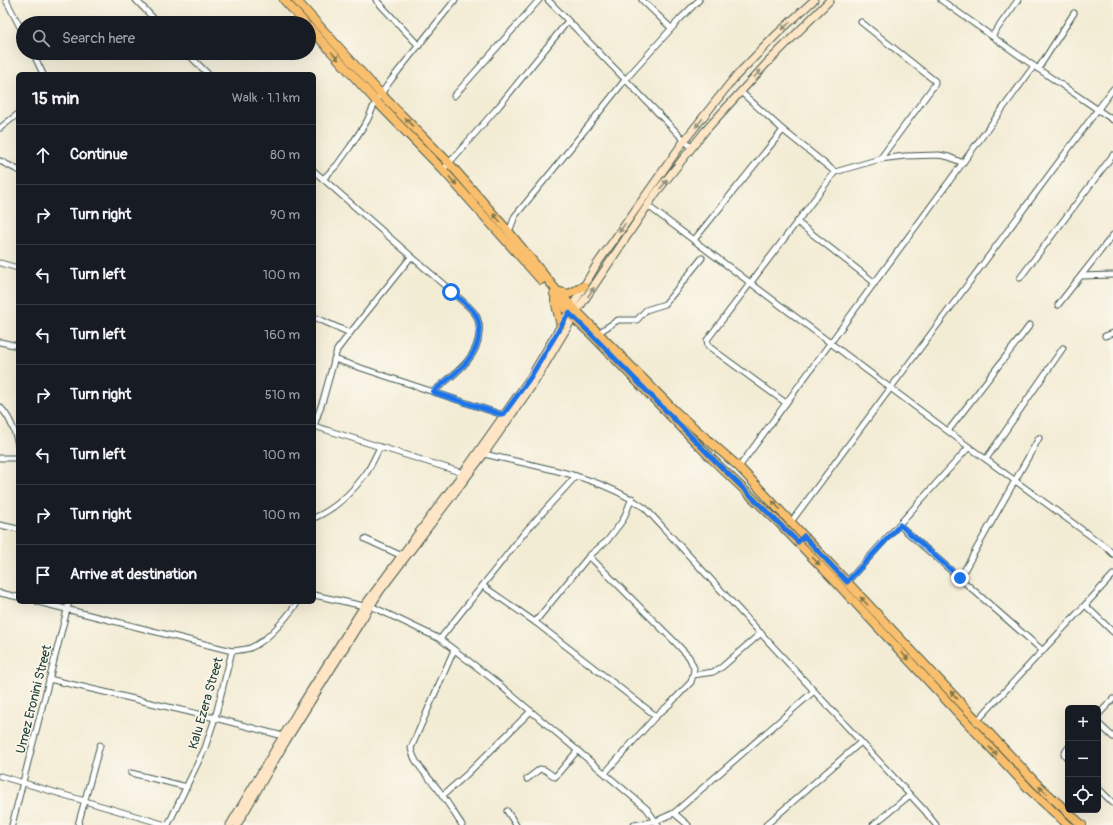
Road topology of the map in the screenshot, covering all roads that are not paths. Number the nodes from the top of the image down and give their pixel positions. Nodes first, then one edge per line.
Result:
1 (6, 0) edge
2 (136, 0) edge
3 (284, 0) edge
4 (296, 0) edge
5 (376, 0) edge
6 (455, 0) edge
7 (539, 0) edge
8 (548, 0) edge
9 (642, 0) edge
10 (699, 0) edge
11 (814, 0) edge
12 (830, 0) edge
13 (940, 0) edge
14 (1018, 0) edge
15 (1074, 13) dead end
16 (151, 16) edge
17 (299, 16) edge
18 (310, 16) edge
19 (16, 19) edge
20 (568, 21) junction
21 (861, 22) dead end
22 (316, 23) edge
23 (671, 28) junction
24 (316, 34) edge
25 (992, 36) junction
26 (419, 46) junction
27 (36, 60) edge
28 (194, 60) edge
29 (1036, 67) junction
30 (42, 72) edge
31 (206, 72) edge
32 (625, 80) junction
33 (1113, 89) edge
34 (741, 92) junction
35 (454, 96) dead end
36 (379, 97) junction
37 (1098, 110) junction
38 (16, 116) edge
39 (1113, 120) edge
40 (0, 128) edge
41 (783, 130) junction
42 (684, 141) junction
43 (692, 148) junction
44 (1113, 155) edge
45 (880, 159) junction
46 (0, 161) edge
47 (449, 163) junction
48 (963, 164) junction
49 (16, 169) edge
50 (443, 170) junction
51 (835, 172) junction
52 (316, 173) edge
53 (323, 179) junction
54 (648, 206) junction
55 (797, 222) junction
56 (509, 232) junction
57 (1113, 235) edge
58 (694, 240) junction
59 (411, 257) junction
60 (702, 258) dead end
61 (0, 263) edge
62 (16, 267) edge
63 (1113, 275) edge
64 (1081, 276) junction
65 (1020, 278) dead end
66 (750, 282) junction
67 (874, 283) junction
68 (584, 286) junction
69 (555, 292) junction
70 (1058, 305) dead end
71 (573, 312) junction
72 (316, 318) edge
73 (1030, 325) dead end
74 (561, 326) junction
75 (350, 333) junction
76 (598, 333) junction
77 (1113, 333) edge
78 (1105, 336) dead end
79 (0, 342) edge
80 (830, 343) junction
81 (16, 346) edge
82 (1063, 348) dead end
83 (334, 359) junction
84 (890, 388) junction
85 (433, 392) junction
86 (786, 403) junction
87 (0, 407) edge
88 (503, 415) junction
89 (316, 420) edge
90 (316, 427) edge
91 (948, 431) junction
92 (16, 436) edge
93 (1039, 438) dead end
94 (380, 447) junction
95 (969, 447) junction
96 (484, 454) junction
97 (0, 458) edge
98 (16, 458) edge
99 (986, 459) junction
100 (739, 467) junction
101 (463, 473) junction
102 (576, 476) junction
103 (1015, 481) junction
104 (632, 498) junction
105 (316, 517) edge
106 (791, 522) junction
107 (0, 525) edge
108 (900, 525) junction
109 (16, 529) edge
110 (804, 536) junction
111 (365, 539) dead end
112 (798, 542) junction
113 (1113, 554) edge
114 (400, 556) junction
115 (589, 556) junction
116 (1113, 575) edge
117 (960, 578) junction
118 (847, 582) junction
119 (483, 586) junction
120 (0, 592) edge
121 (316, 595) edge
122 (16, 596) edge
123 (46, 604) edge
124 (68, 604) edge
125 (296, 604) edge
126 (1085, 605) junction
127 (367, 606) junction
128 (67, 609) junction
129 (535, 622) junction
130 (1113, 632) edge
131 (761, 633) junction
132 (440, 639) junction
133 (454, 650) junction
134 (232, 651) junction
135 (1043, 651) junction
136 (694, 675) junction
137 (49, 679) junction
138 (814, 691) junction
139 (1113, 699) edge
140 (531, 711) junction
141 (1101, 712) edge
142 (656, 716) junction
143 (215, 718) junction
144 (978, 720) junction
145 (1101, 726) edge
146 (971, 727) junction
147 (283, 736) junction
148 (1113, 737) edge
149 (861, 742) junction
150 (100, 745) dead end
151 (578, 750) junction
152 (131, 773) dead end
153 (605, 773) junction
154 (0, 776) edge
155 (527, 779) dead end
156 (23, 782) junction
157 (187, 787) junction
158 (1101, 791) edge
159 (910, 795) junction
160 (442, 796) junction
161 (85, 800) junction
162 (1113, 803) edge
163 (507, 811) dead end
164 (674, 813) junction
165 (657, 823) edge
166 (12, 825) edge
167 (78, 825) edge
168 (167, 825) edge
169 (230, 825) edge
170 (237, 825) edge
171 (462, 825) edge
172 (516, 825) edge
173 (634, 825) edge
174 (688, 825) edge
175 (766, 825) edge
176 (873, 825) edge
177 (936, 825) edge
178 (1068, 825) edge
179 (1082, 825) edge

1 - 19 street
2 - 16 street
3 - 17 main road
4 - 18 main road
5 - 26 street
6 - 26 street
7 - 35 street
8 - 20 street
9 - 23 street
10 - 23 street
11 -> 42 main road
34 -> 12 main road
13 - 25 street
14 - 25 street
15 - 29 street
20 - 32 street
20 - 47 street
21 - 45 street
22 - 36 main road
23 - 32 street
24 -> 36 main road
25 - 29 street
26 - 36 street
27 - 30 street
28 - 31 street
29 - 37 street
29 - 48 street
32 - 42 street
32 - 56 street
33 - 37 street
34 - 41 street
34 - 43 main road
47 -> 36 main road
36 - 50 main road
36 - 53 street
37 - 39 street
37 - 84 street
38 - 40 street
41 - 51 street
41 - 58 street
42 - 43 street
42 -> 68 main road
54 -> 43 main road
44 - 65 street
45 - 48 street
45 - 51 street
46 - 49 street
47 - 50 street
56 -> 47 main road
48 - 67 street
50 -> 69 main road
51 - 55 street
52 - 53 street
53 - 59 street
54 - 58 street
71 -> 54 main road
55 - 66 street
55 - 67 street
56 - 69 main road
57 - 64 street
58 - 66 street
59 - 75 street
59 - 85 street
60 - 76 street
61 - 62 street
63 - 64 street
64 - 70 street
66 - 80 street
66 - 86 street
67 - 80 street
68 - 69 main road
68 - 71 main road
69 - 71 main road
69 - 74 main road
71 - 74 main road
71 - 76 main road
71 - 96 main road
71 - 112 main road
72 - 75 street
73 - 91 street
74 - 88 main road
75 - 83 street
76 - 100 main road
77 - 78 street
79 - 81 street
80 - 84 street
80 - 86 street
82 - 99 street
83 - 85 street
83 - 89 street
84 - 91 street
84 - 106 street
85 - 88 street
86 - 100 street
87 - 92 street
88 - 101 main road
90 - 94 street
91 - 95 street
93 - 103 street
94 - 101 street
94 - 105 street
95 - 99 street
95 - 108 street
96 - 102 street
96 - 127 main road
97 - 98 street
99 - 103 street
106 -> 100 main road
101 - 114 main road
102 - 104 street
102 - 119 street
103 - 113 street
103 - 117 street
104 - 115 street
104 - 131 street
106 - 110 main road
107 - 109 street
108 - 117 street
108 - 118 street
110 - 112 main road
110 - 118 main road
111 - 114 street
112 -> 146 main road
114 - 127 main road
115 - 129 street
115 - 136 street
116 - 126 street
117 - 135 street
144 -> 118 main road
119 - 129 street
119 - 132 street
120 - 122 street
121 - 127 street
123 - 128 street
124 - 128 street, Umez Eronini Street
125 - 134 street
126 - 130 street
126 - 135 street
127 - 132 street
127 - 147 main road
127 - 170 main road
128 - 134 street
128 - 137 street, Umez Eronini Street
129 - 142 street
131 - 136 street
131 - 138 street
132 - 133 street
133 - 140 street
133 - 160 street
134 - 143 street, Kalu Ezera Street
135 - 144 street
136 - 142 street
137 - 143 street
137 - 156 street, Umez Eronini Street
138 - 149 street
138 - 164 street
139 - 141 street
140 - 151 street
140 - 160 street
142 - 153 street
143 - 147 street
143 - 157 street, Kalu Ezera Street
144 - 146 street
179 -> 144 main road
145 - 148 street
146 -> 178 main road
147 - 169 main road
149 - 159 street
149 - 175 street
150 - 161 street
151 - 153 street
151 - 155 street
152 - 157 street
153 - 165 street
154 - 156 street
156 - 161 street
156 - 166 street, Umez Eronini Street
157 - 168 street, Kalu Ezera Street
158 - 162 street
159 - 176 street
159 - 177 street
160 - 171 street
161 - 167 street
161 - 168 street
163 - 172 street
164 - 165 street
164 - 174 street
165 - 173 street

